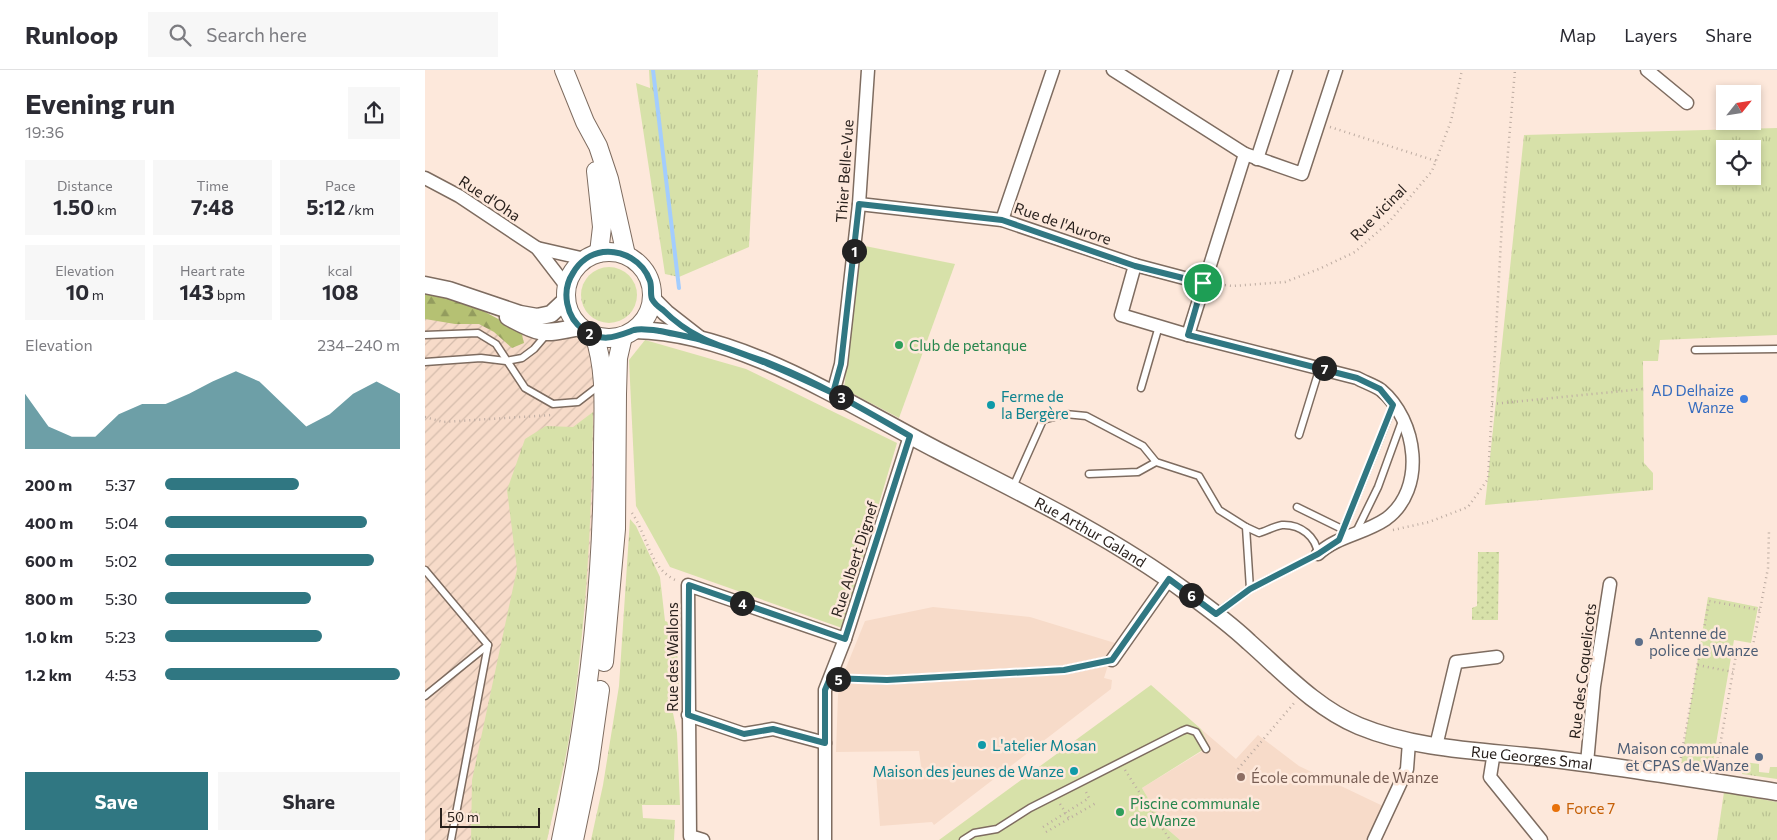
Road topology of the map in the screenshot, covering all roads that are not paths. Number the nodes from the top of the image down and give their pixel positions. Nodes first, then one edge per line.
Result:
1 (564, 70) edge
2 (868, 70) edge
3 (1053, 70) edge
4 (1113, 70) edge
5 (1286, 70) edge
6 (1336, 70) edge
7 (1647, 70) edge
8 (1687, 103) dead end
9 (585, 122) junction
10 (1245, 154) junction
11 (1257, 158) junction
12 (425, 178) edge
13 (859, 204) junction
14 (1002, 220) junction
15 (537, 248) junction
16 (626, 255) junction
17 (592, 256) junction
18 (1135, 266) junction
19 (1203, 283) junction
20 (425, 286) edge
21 (567, 294) junction
22 (652, 299) junction
23 (488, 303) junction
24 (1159, 326) junction
25 (587, 331) junction
26 (629, 333) junction
27 (547, 334) junction
28 (425, 335) edge
29 (1188, 335) junction
30 (700, 339) junction
31 (1777, 349) edge
32 (1695, 350) dead end
33 (506, 361) junction
34 (425, 362) edge
35 (1320, 367) junction
36 (603, 383) junction
37 (1141, 388) dead end
38 (833, 393) junction
39 (1393, 405) junction
40 (1403, 418) junction
41 (1299, 435) dead end
42 (910, 436) junction
43 (1156, 462) junction
44 (1089, 474) dead end
45 (1012, 489) junction
46 (1297, 507) dead end
47 (1246, 527) junction
48 (1340, 534) junction
49 (1354, 535) junction
50 (1318, 554) junction
51 (425, 570) edge
52 (1169, 579) junction
53 (1610, 584) dead end
54 (1250, 589) junction
55 (1216, 614) junction
56 (845, 639) junction
57 (488, 644) junction
58 (1497, 657) dead end
59 (1112, 660) joint
60 (830, 678) junction
61 (425, 696) edge
62 (1335, 713) joint
63 (688, 715) junction
64 (1409, 742) junction
65 (825, 743) junction
66 (1436, 746) junction
67 (1206, 749) dead end
68 (1494, 752) junction
69 (1587, 763) junction
70 (1777, 792) edge
71 (451, 840) edge
72 (561, 840) edge
73 (574, 840) edge
74 (703, 840) edge
75 (825, 840) edge
76 (963, 840) edge
77 (1374, 840) edge
78 (1541, 840) edge

1 - 9 main road
2 - 13 street, Thier Belle-Vue
3 - 14 street
4 - 10 street
5 - 11 street
6 - 11 street
7 - 8 street
9 - 16 main road
9 - 17 main road
10 - 11 street
10 - 19 street
12 - 15 street, Rue d'Oha
13 - 14 street, Rue de l'Aurore
13 - 38 street, Thier Belle-Vue
14 - 18 street, Rue de l'Aurore
15 - 17 street, Rue d'Oha
15 - 21 street, Rue d'Oha
16 - 17 main road
16 - 22 main road
17 - 21 main road
18 - 19 street, Rue de l'Aurore
18 - 24 street
19 - 29 street
20 - 23 street
21 - 23 street
21 - 25 main road
22 - 26 main road
22 - 30 street
23 - 27 street
24 - 29 street
24 - 37 lane
25 - 26 main road
25 - 27 street
25 - 36 main road
26 - 30 street
26 - 73 main road
27 - 33 lane
28 - 33 lane
29 - 35 street
30 - 38 street, Rue Arthur Galand
31 - 32 lane
33 - 34 lane
33 - 36 lane
35 - 39 street
35 - 41 lane
36 - 72 main road
38 - 42 street, Rue Arthur Galand
39 - 40 street
39 - 48 lane
40 - 49 lane
40 - 49 street
42 - 45 street, Rue Arthur Galand
42 - 56 street, Rue Albert Dignef
43 - 44 lane
43 - 45 lane
43 - 47 lane
45 - 52 street, Rue Arthur Galand
46 - 48 lane
47 - 50 lane
47 - 54 lane
48 - 49 street
48 - 50 street
50 - 54 lane
51 - 57 lane
52 - 55 street, Rue Arthur Galand
52 - 59 street
53 - 69 street, Rue des Coquelicots
54 - 55 lane
55 - 62 street, Rue Arthur Galand
56 - 60 street, Rue Albert Dignef
56 - 63 street, Rue des Wallons
57 - 61 lane
57 - 71 lane
58 - 66 street
59 - 60 lane
60 - 65 street, Rue Albert Dignef
62 - 64 street, Rue Georges Smal
63 - 65 street
63 - 74 street, Rue des Wallons
64 - 66 street, Rue Georges Smal
64 - 77 street
65 - 75 street, Rue Albert Dignef
66 - 68 street, Rue Georges Smal
67 - 76 lane
68 - 69 street, Rue Georges Smal
68 - 78 street
69 - 70 street, Rue Georges Smal

